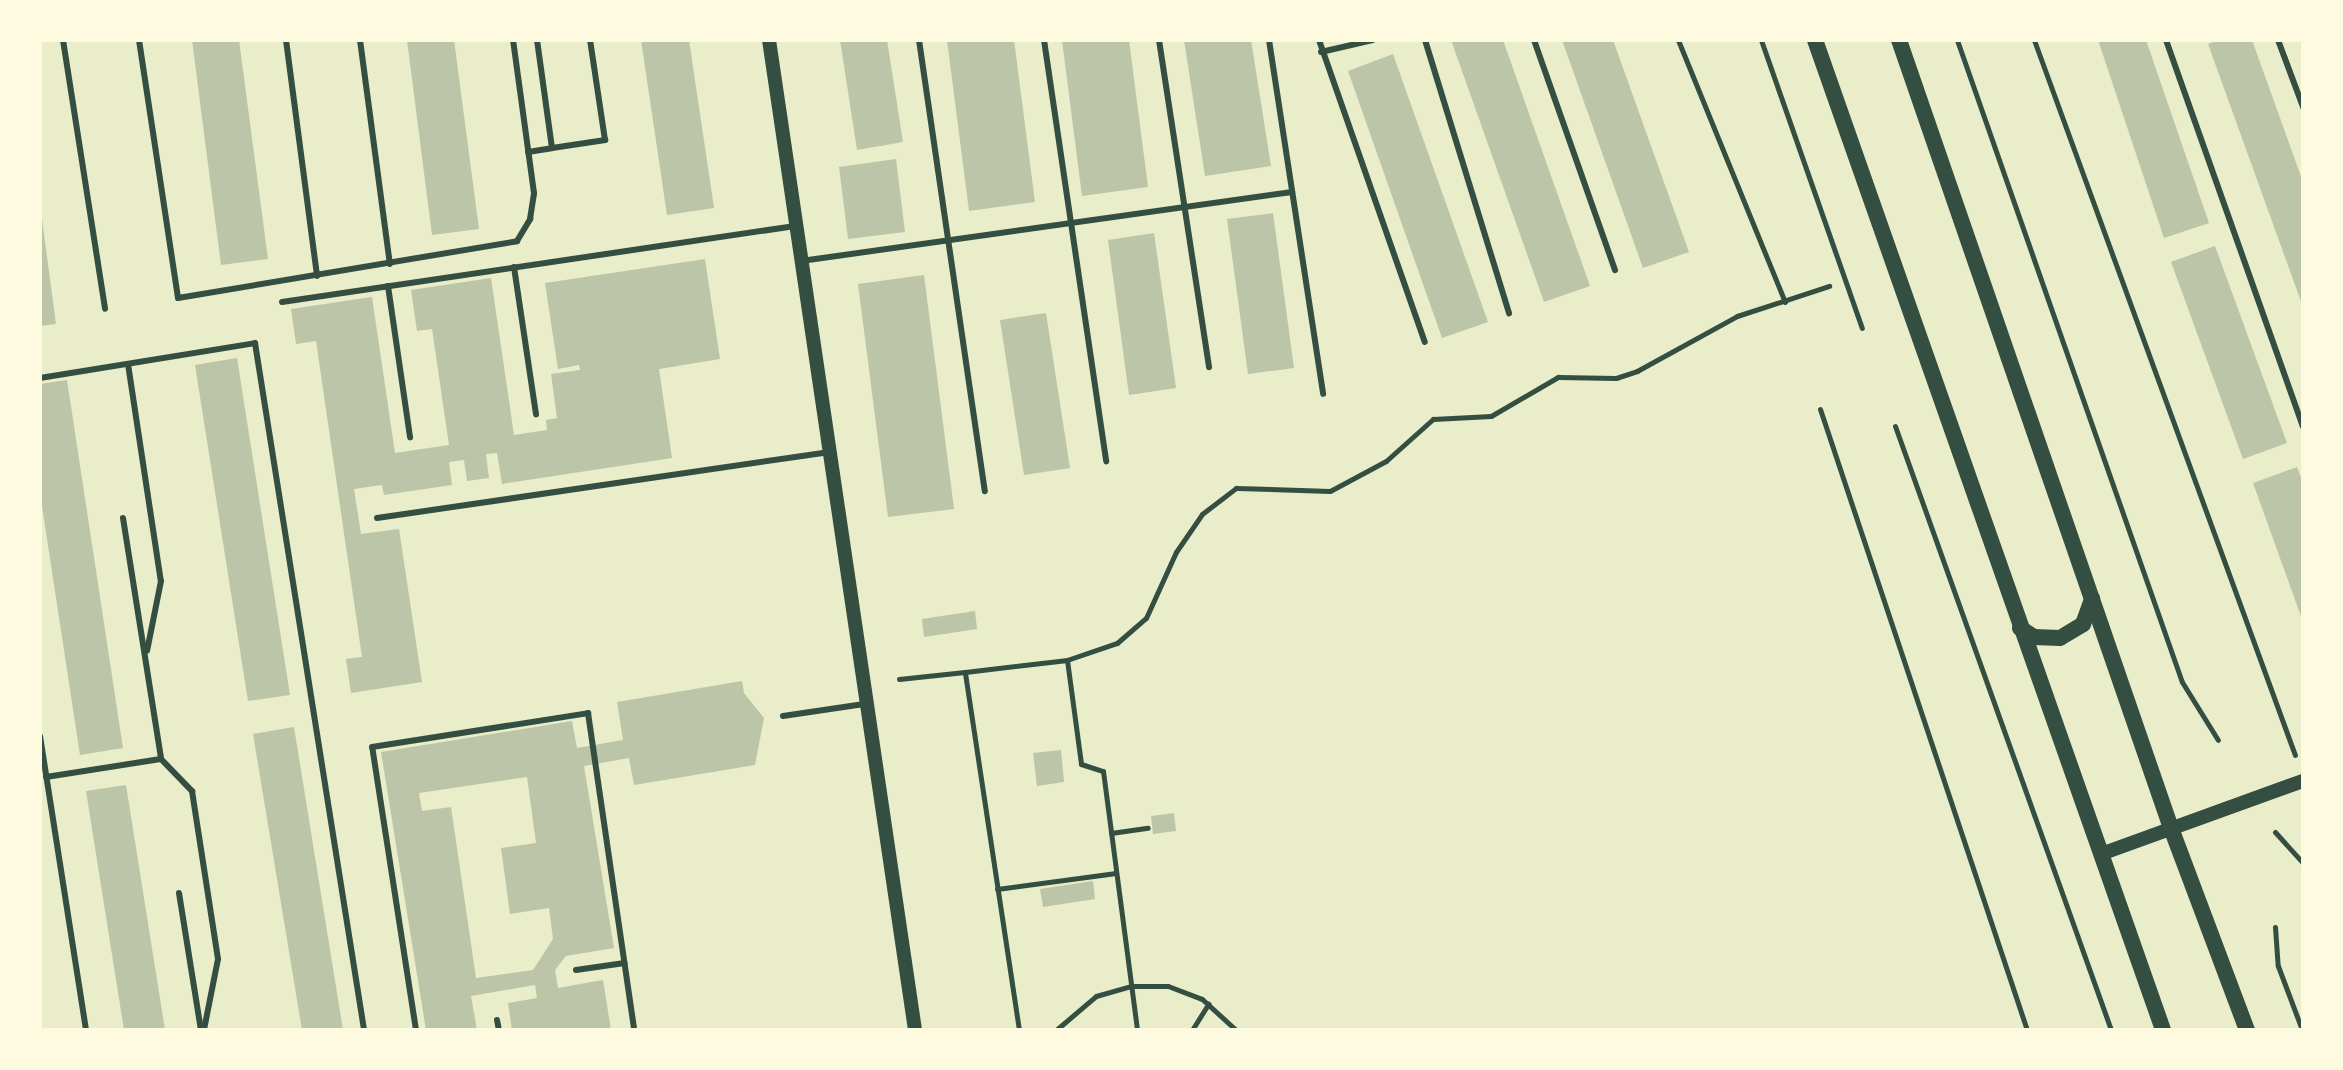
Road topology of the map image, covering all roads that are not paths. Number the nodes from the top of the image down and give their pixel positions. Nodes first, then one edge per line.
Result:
1 (63, 40) edge
2 (139, 40) edge
3 (286, 40) edge
4 (360, 40) edge
5 (513, 40) edge
6 (537, 40) edge
7 (590, 40) edge
8 (769, 40) edge
9 (919, 40) edge
10 (1044, 40) edge
11 (1159, 40) edge
12 (1269, 40) edge
13 (1319, 40) edge
14 (1373, 40) edge
15 (1425, 40) edge
16 (1534, 40) edge
17 (1815, 40) edge
18 (1899, 40) edge
19 (2166, 40) edge
20 (2278, 40) edge
21 (1321, 52) junction
22 (2303, 107) edge
23 (552, 148) junction
24 (528, 152) junction
25 (1292, 192) junction
26 (1184, 207) junction
27 (1071, 223) junction
28 (795, 226) junction
29 (948, 240) junction
30 (801, 261) junction
31 (390, 264) junction
32 (514, 267) junction
33 (1615, 270) dead end
34 (317, 276) junction
35 (388, 286) junction
36 (282, 302) dead end
37 (105, 309) dead end
38 (1509, 313) dead end
39 (1425, 342) dead end
40 (128, 364) junction
41 (1209, 367) dead end
42 (40, 378) edge
43 (1323, 394) dead end
44 (536, 414) dead end
45 (2303, 426) edge
46 (410, 437) dead end
47 (828, 452) junction
48 (1106, 461) dead end
49 (985, 491) dead end
50 (123, 518) dead end
51 (377, 518) dead end
52 (2092, 599) junction
53 (2020, 628) junction
54 (145, 658) junction
55 (864, 704) junction
56 (783, 716) dead end
57 (40, 736) edge
58 (161, 759) junction
59 (46, 777) junction
60 (2303, 781) edge
61 (2171, 828) junction
62 (2101, 854) junction
63 (179, 893) dead end
64 (624, 963) junction
65 (576, 970) dead end
66 (497, 1020) dead end
67 (86, 1030) edge
68 (202, 1030) edge
69 (364, 1030) edge
70 (416, 1030) edge
71 (499, 1030) edge
72 (634, 1030) edge
73 (915, 1030) edge
74 (2163, 1030) edge
75 (2247, 1030) edge

1 - 37 lane
2 - 34 lane
3 - 34 lane
4 - 31 lane
5 - 24 lane
6 - 23 lane
7 - 23 lane
8 - 28 street
9 - 29 lane
10 - 27 lane
11 - 26 lane
12 - 25 lane
13 - 21 lane
14 - 21 lane
15 - 38 lane
16 - 33 lane
17 - 53 main road
18 - 52 main road
19 - 45 lane
20 - 22 lane
21 - 39 lane
23 - 24 lane
24 - 31 lane
25 - 26 lane
25 - 43 lane
26 - 27 lane
26 - 41 lane
27 - 29 lane
27 - 48 lane
28 - 30 street
28 - 32 lane
29 - 30 lane
29 - 49 lane
30 - 47 street
31 - 34 lane
32 - 35 lane
32 - 44 lane
35 - 36 lane
35 - 46 lane
40 - 42 lane
40 - 54 lane
40 - 69 lane
47 - 51 lane
47 - 55 street
50 - 54 lane
52 - 53 main road
52 - 61 main road
53 - 62 main road
54 - 58 lane
55 - 56 lane
55 - 73 street
57 - 59 lane
58 - 59 lane
58 - 68 lane
59 - 67 lane
60 - 61 street
61 - 62 street
61 - 75 main road
62 - 74 main road
63 - 68 lane
64 - 65 lane
64 - 70 lane
64 - 72 lane
66 - 71 lane

